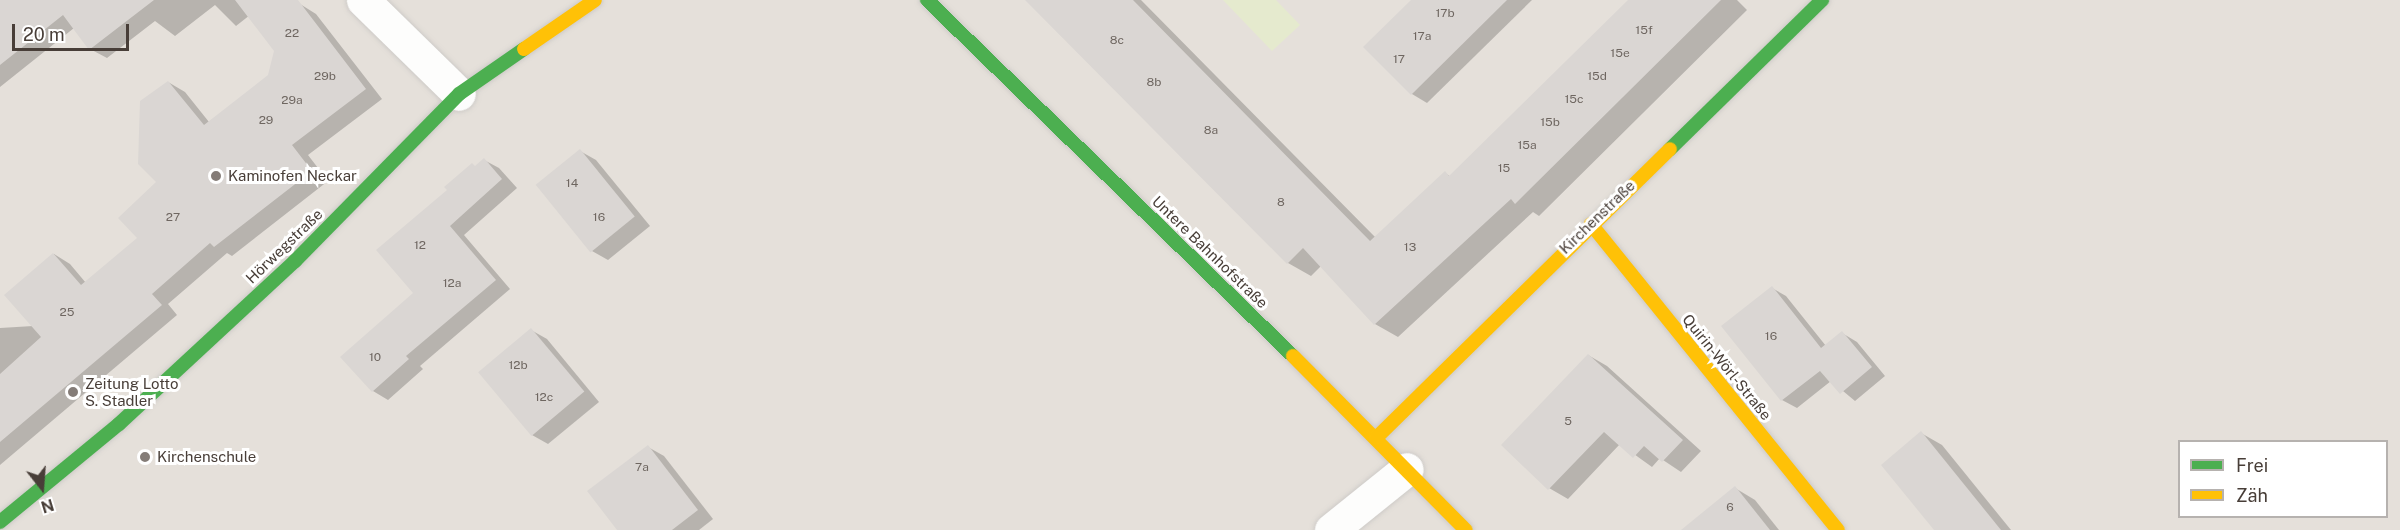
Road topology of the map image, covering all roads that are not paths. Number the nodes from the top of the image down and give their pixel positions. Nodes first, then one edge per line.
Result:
1 (363, 0) edge
2 (595, 0) edge
3 (927, 0) edge
4 (1822, 0) edge
5 (459, 93) junction
6 (1591, 224) junction
7 (1376, 438) junction
8 (1407, 469) junction
9 (0, 522) edge
10 (1331, 530) edge
11 (1466, 530) edge
12 (1838, 530) edge

1 - 5 street
2 - 5 street, Hörwegstraße
3 - 7 street, Untere Bahnhofstraße
4 - 6 street, Kirchenstraße
5 - 9 street, Hörwegstraße
6 - 7 street, Kirchenstraße
6 - 12 street, Quirin-Wörl-Straße
7 - 8 street, Untere Bahnhofstraße
8 - 10 street
8 - 11 street, Untere Bahnhofstraße

